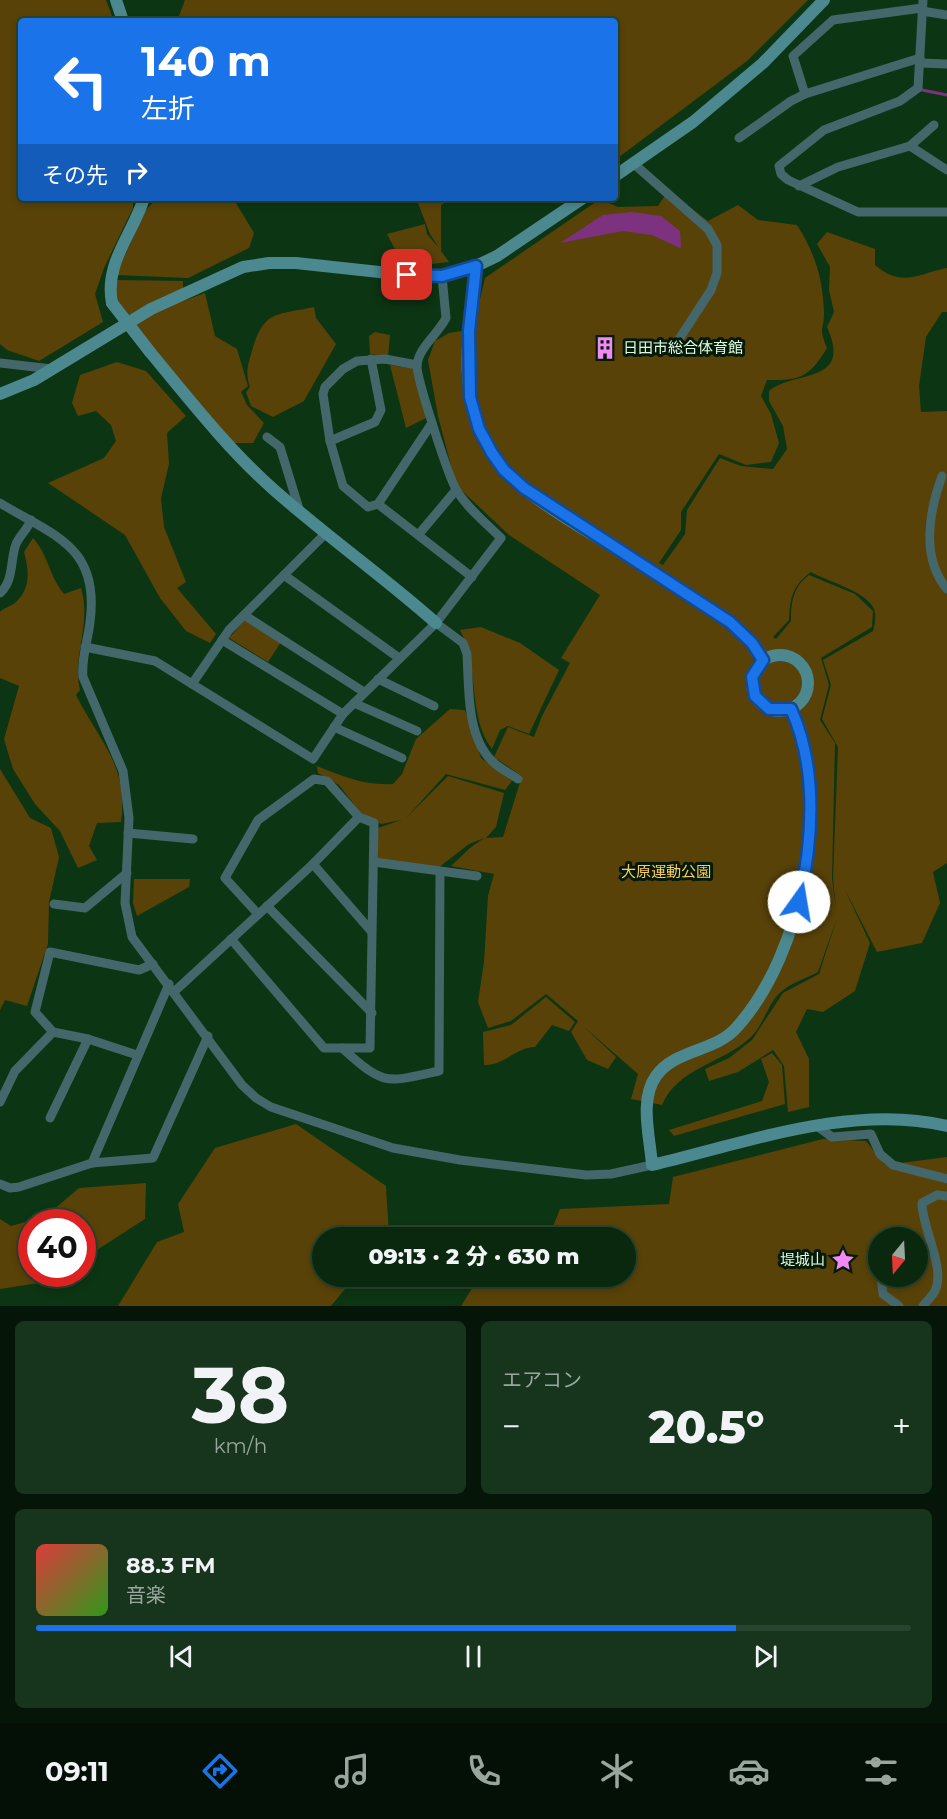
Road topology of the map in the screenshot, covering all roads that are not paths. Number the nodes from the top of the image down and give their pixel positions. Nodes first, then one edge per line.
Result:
1 (116, 0) edge
2 (824, 0) edge
3 (922, 6) edge
4 (947, 15) edge
5 (122, 18) edge
6 (920, 61) junction
7 (947, 64) edge
8 (805, 94) junction
9 (934, 125) dead end
10 (739, 138) dead end
11 (910, 146) junction
12 (634, 164) junction
13 (947, 170) edge
14 (618, 174) edge
15 (799, 186) junction
16 (143, 201) edge
17 (579, 201) edge
18 (947, 212) edge
19 (476, 266) junction
20 (442, 276) junction
21 (672, 350) dead end
22 (371, 359) junction
23 (0, 363) edge
24 (417, 365) junction
25 (52, 369) junction
26 (0, 394) edge
27 (432, 423) junction
28 (267, 437) dead end
29 (330, 441) junction
30 (942, 476) dead end
31 (456, 490) junction
32 (0, 503) edge
33 (378, 504) junction
34 (300, 512) junction
35 (30, 520) junction
36 (326, 533) junction
37 (419, 534) junction
38 (0, 574) edge
39 (284, 575) junction
40 (10, 578) junction
41 (472, 578) junction
42 (947, 589) edge
43 (0, 593) edge
44 (244, 615) junction
45 (436, 623) junction
46 (222, 640) junction
47 (85, 647) junction
48 (399, 658) junction
49 (763, 660) junction
50 (378, 679) junction
51 (192, 684) junction
52 (364, 692) junction
53 (354, 703) junction
54 (434, 706) dead end
55 (791, 709) junction
56 (343, 714) junction
57 (334, 727) junction
58 (417, 731) dead end
59 (402, 758) dead end
60 (518, 779) dead end
61 (359, 817) junction
62 (128, 833) junction
63 (193, 839) dead end
64 (374, 862) junction
65 (313, 864) junction
66 (440, 872) junction
67 (127, 873) junction
68 (477, 876) dead end
69 (54, 904) dead end
70 (267, 906) junction
71 (258, 915) junction
72 (371, 931) junction
73 (231, 939) junction
74 (153, 964) junction
75 (172, 988) junction
76 (372, 1013) junction
77 (53, 1032) junction
78 (208, 1036) junction
79 (88, 1039) junction
80 (342, 1048) junction
81 (137, 1055) junction
82 (0, 1102) edge
83 (50, 1118) dead end
84 (817, 1126) junction
85 (947, 1126) edge
86 (92, 1163) junction
87 (652, 1165) junction
88 (947, 1179) edge
89 (0, 1184) edge
90 (947, 1196) edge
91 (882, 1287) edge
92 (899, 1306) edge
93 (923, 1306) edge

1 - 5 street
2 - 12 street
3 - 4 street
3 - 6 street
3 - 8 street
6 - 7 street
6 - 8 street
6 - 15 street
8 - 10 street
9 - 11 street
11 - 13 street
11 - 15 street
12 - 14 street
12 - 21 street
15 - 18 street
16 - 34 street, bridge
17 - 19 street
19 - 20 street
19 - 49 street
20 - 24 street
20 - 25 street
22 - 24 street
22 - 29 street
22 - 29 street
23 - 25 street
24 - 27 street
25 - 26 street
27 - 31 street
27 - 33 street
28 - 34 street
29 - 33 street
30 - 42 street
31 - 37 street
31 - 41 street
32 - 35 street
33 - 37 street
34 - 36 street
35 - 40 street
35 - 47 street
36 - 39 street
36 - 45 street
37 - 41 street
38 - 40 street
39 - 44 street
39 - 48 street
40 - 43 street
41 - 45 street
44 - 46 street
44 - 52 street
45 - 48 street
45 - 60 street
46 - 51 street
46 - 56 street
47 - 51 street
47 - 62 street
48 - 50 street
49 - 55 street
49 - 55 street
50 - 52 street
50 - 54 street
51 - 57 street
52 - 53 street
53 - 56 street
53 - 58 street
55 - 87 street
56 - 57 street
57 - 59 street
61 - 64 street
61 - 65 street
61 - 71 street
62 - 63 street
62 - 67 street
64 - 66 street
64 - 72 street
65 - 70 street
65 - 72 street
66 - 68 street
66 - 80 street
67 - 69 street
67 - 74 street
70 - 71 street
70 - 76 street
71 - 73 street
72 - 76 street
73 - 75 street
73 - 80 street
74 - 75 street
74 - 77 street
75 - 78 street
75 - 81 street
76 - 80 street
77 - 79 street
77 - 82 street
78 - 86 street
78 - 87 street
79 - 81 street
79 - 83 street
81 - 86 street
84 - 85 street
84 - 87 street
84 - 88 street
86 - 89 street
90 - 93 street
91 - 92 street

